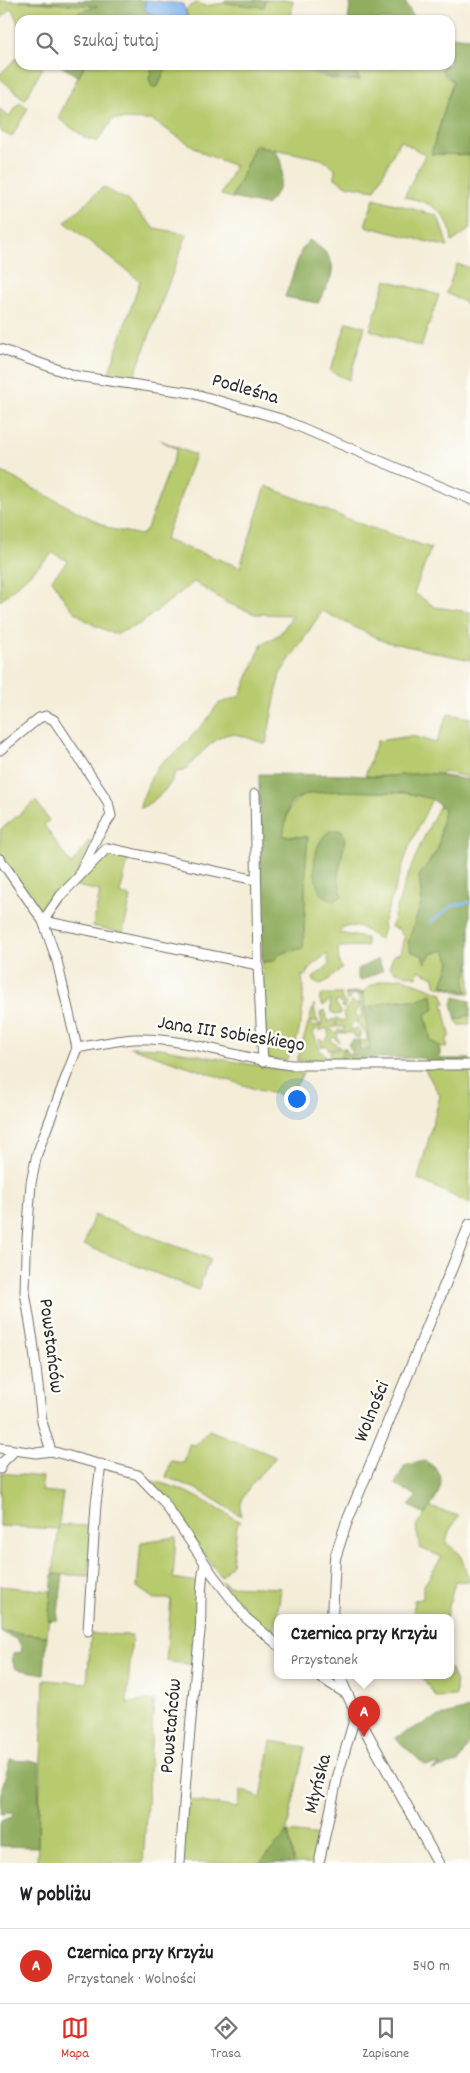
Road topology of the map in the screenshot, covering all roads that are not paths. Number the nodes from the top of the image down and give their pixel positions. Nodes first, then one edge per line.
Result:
1 (0, 349) edge
2 (470, 499) edge
3 (0, 750) edge
4 (255, 794) dead end
5 (97, 836) junction
6 (107, 848) junction
7 (0, 859) edge
8 (77, 879) junction
9 (256, 880) junction
10 (43, 921) junction
11 (258, 965) junction
12 (77, 1048) junction
13 (263, 1062) junction
14 (470, 1065) edge
15 (470, 1224) edge
16 (0, 1448) edge
17 (14, 1451) junction
18 (51, 1451) junction
19 (101, 1464) junction
20 (0, 1469) edge
21 (205, 1564) junction
22 (213, 1575) junction
23 (201, 1580) junction
24 (332, 1614) edge
25 (88, 1631) dead end
26 (274, 1642) edge
27 (323, 1679) edge
28 (339, 1679) edge
29 (346, 1693) junction
30 (356, 1713) junction
31 (180, 1863) edge
32 (319, 1863) edge
33 (438, 1863) edge

1 - 2 street, Podleśna
3 - 5 street
4 - 9 street
5 - 6 street
5 - 8 street
6 - 8 street
6 - 9 street
7 - 10 street
8 - 10 street
9 - 11 street
10 - 11 street
10 - 12 street
11 - 13 street
12 - 13 street, Jana III Sobieskiego
12 - 18 street, Powstańców
13 - 14 street, Jana III Sobieskiego
15 - 24 street, Wolności
16 - 17 street
17 - 18 street
17 - 20 street
18 - 19 street
19 - 21 street
19 - 25 street
21 - 22 street
21 - 23 street, Powstańców
22 - 23 street
22 - 26 street
23 - 31 street, Powstańców
27 - 29 street
28 - 29 street
29 - 30 street
30 - 32 street, Młyńska
30 - 33 street

